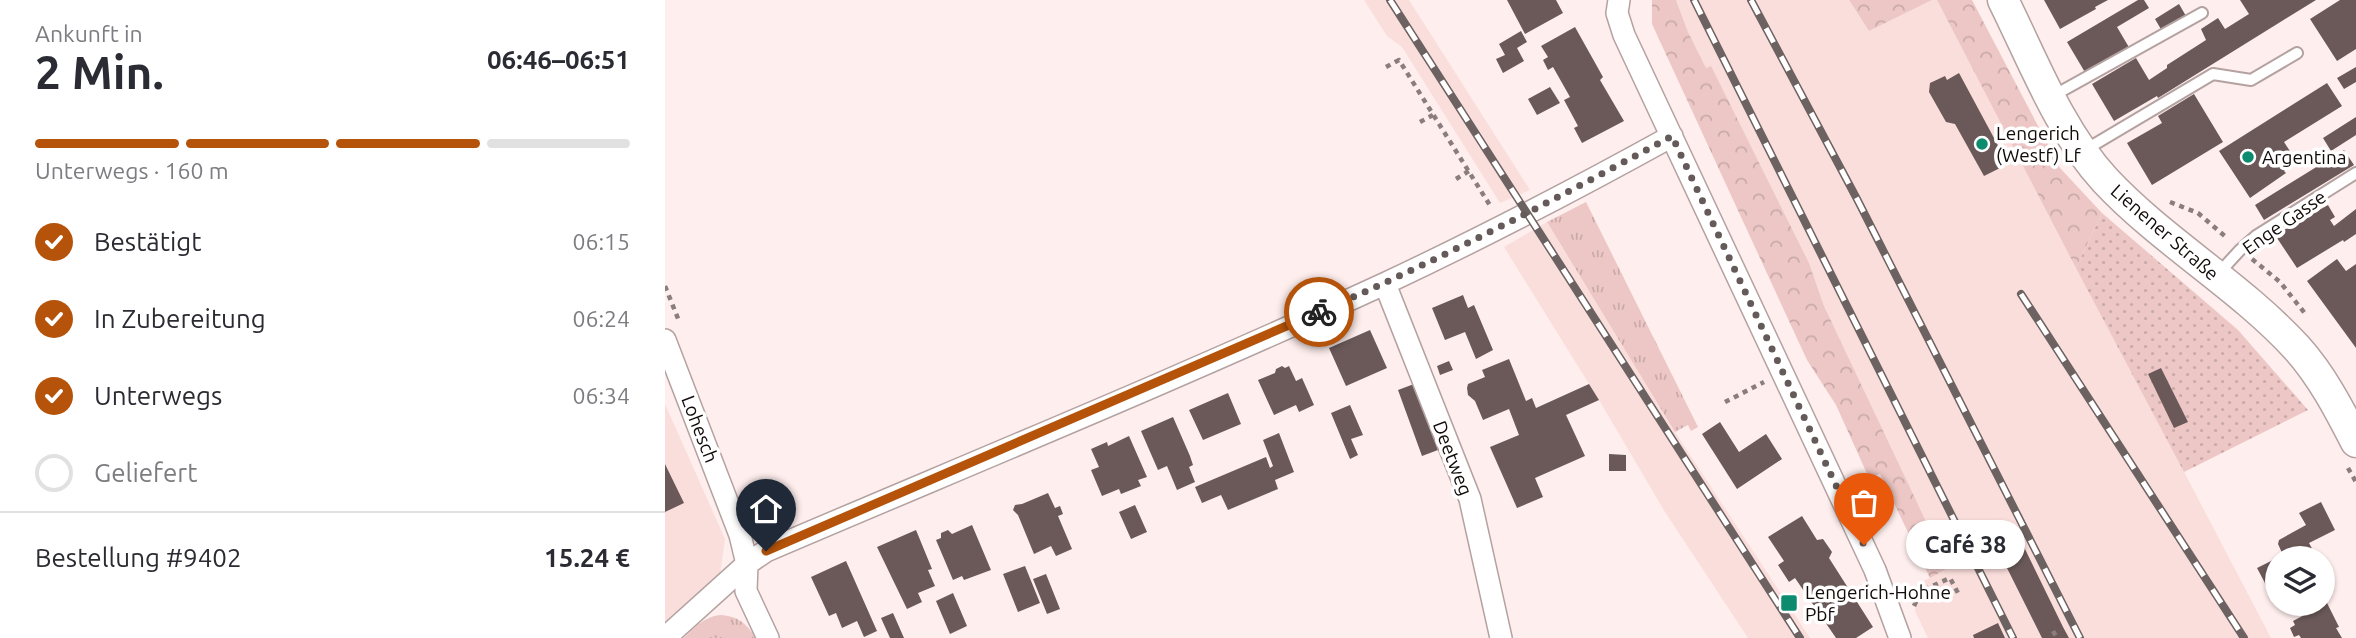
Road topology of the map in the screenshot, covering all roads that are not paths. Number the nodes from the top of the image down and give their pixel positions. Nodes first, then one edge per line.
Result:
1 (1619, 0) edge
2 (2003, 0) edge
3 (2202, 13) dead end
4 (2297, 53) dead end
5 (2051, 97) junction
6 (1672, 136) junction
7 (2082, 151) junction
8 (2356, 173) edge
9 (2217, 276) junction
10 (1385, 284) junction
11 (665, 340) edge
12 (2356, 442) edge
13 (747, 564) junction
14 (665, 638) edge
15 (768, 638) edge
16 (1501, 638) edge
17 (1900, 638) edge

1 - 6 street
2 - 5 street, Lienener Straße
3 - 5 lane
4 - 7 lane
5 - 7 street, Lienener Straße
6 - 10 street
6 - 17 street
7 - 9 street, Lienener Straße
8 - 9 lane, Enge Gasse
9 - 12 street, Lienener Straße
10 - 13 street
10 - 16 street, Deetweg
11 - 13 street, Lohesch
13 - 14 street
13 - 15 street, Lohesch

